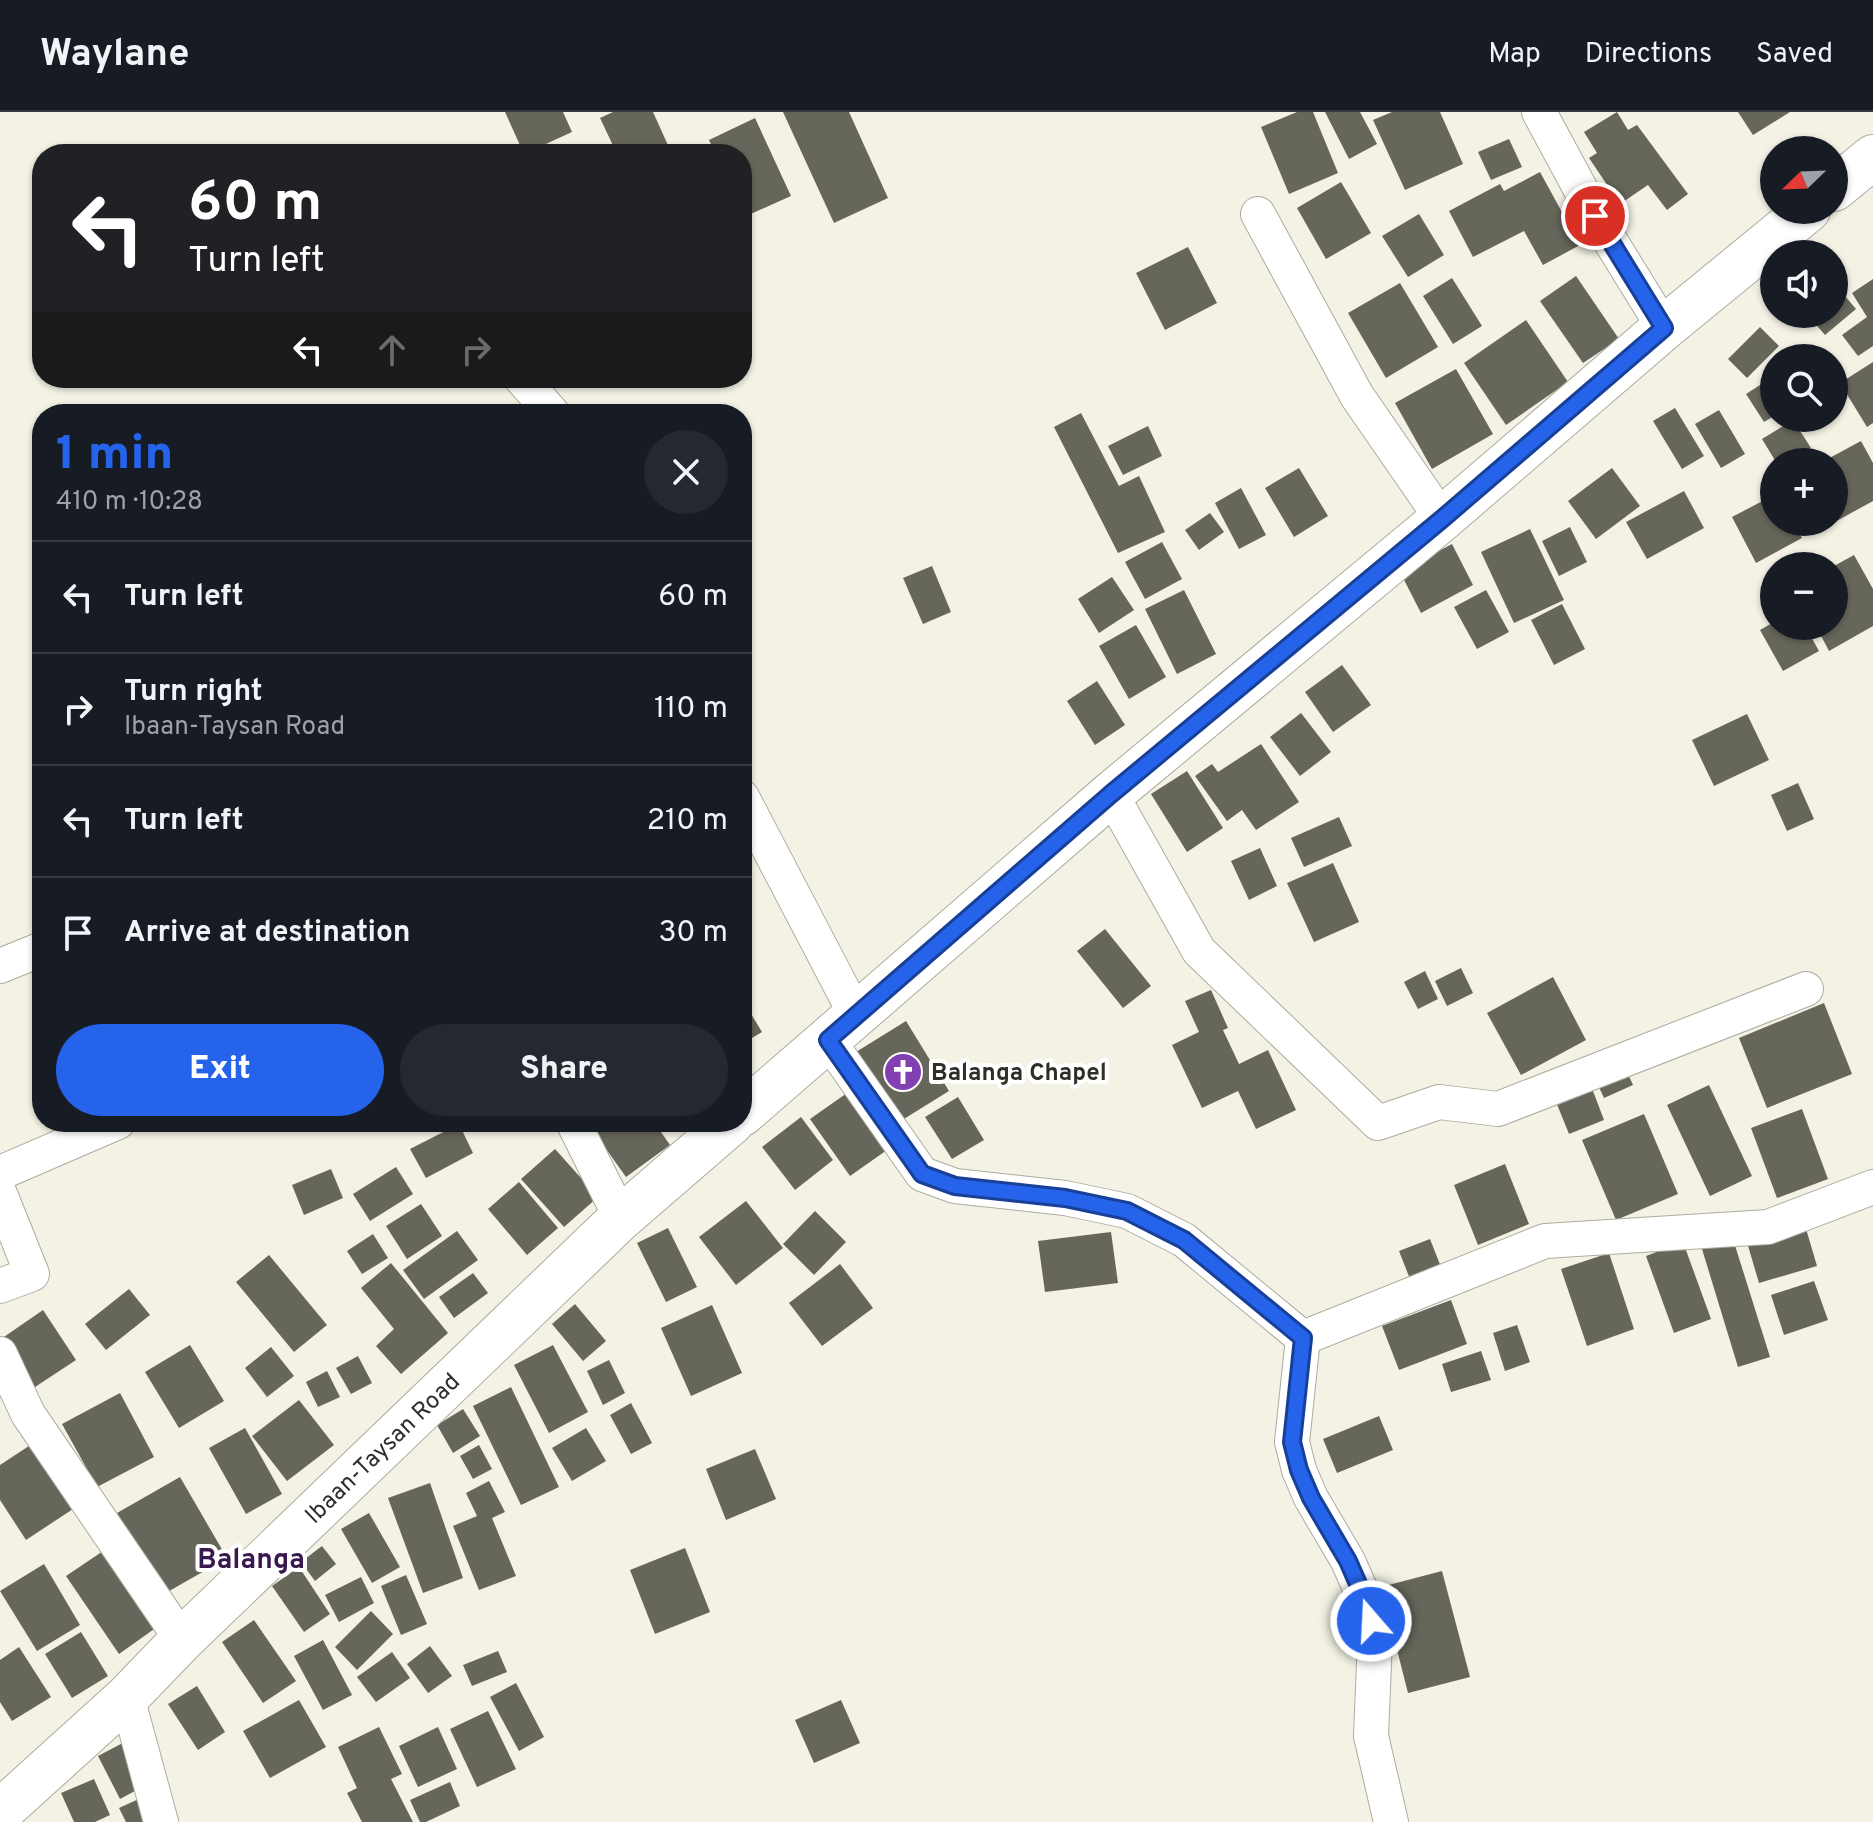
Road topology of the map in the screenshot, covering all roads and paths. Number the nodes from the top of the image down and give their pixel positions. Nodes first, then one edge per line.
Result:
1 (1539, 112) edge
2 (1872, 160) edge
3 (1848, 178) edge
4 (1258, 214) dead end
5 (1791, 224) edge
6 (1664, 328) junction
7 (530, 388) edge
8 (544, 404) edge
9 (1442, 519) junction
10 (1111, 794) junction
11 (752, 820) edge
12 (32, 953) edge
13 (0, 966) edge
14 (1806, 989) dead end
15 (842, 1028) junction
16 (752, 1105) edge
17 (95, 1132) edge
18 (578, 1132) edge
19 (720, 1132) edge
20 (0, 1173) edge
21 (1873, 1187) edge
22 (0, 1194) edge
23 (621, 1218) junction
24 (0, 1286) edge
25 (1303, 1338) junction
26 (0, 1354) edge
27 (182, 1640) junction
28 (127, 1697) junction
29 (0, 1813) edge
30 (4, 1822) edge
31 (161, 1822) edge
32 (1391, 1822) edge

1 - 6 street
2 - 3 main road
4 - 9 street
5 - 6 main road
6 - 9 main road
7 - 8 street
9 - 10 main road
10 - 14 street
10 - 15 main road
11 - 15 street
12 - 13 street
15 - 16 main road
15 - 25 street
17 - 20 street
18 - 23 street
19 - 23 main road, Ibaan-Taysan Road
21 - 25 street
22 - 24 street
23 - 27 main road, Ibaan-Taysan Road
25 - 32 street
26 - 27 street
27 - 28 main road, Ibaan-Taysan Road
28 - 29 main road, Ibaan-Taysan Road
28 - 31 street
29 - 30 street

